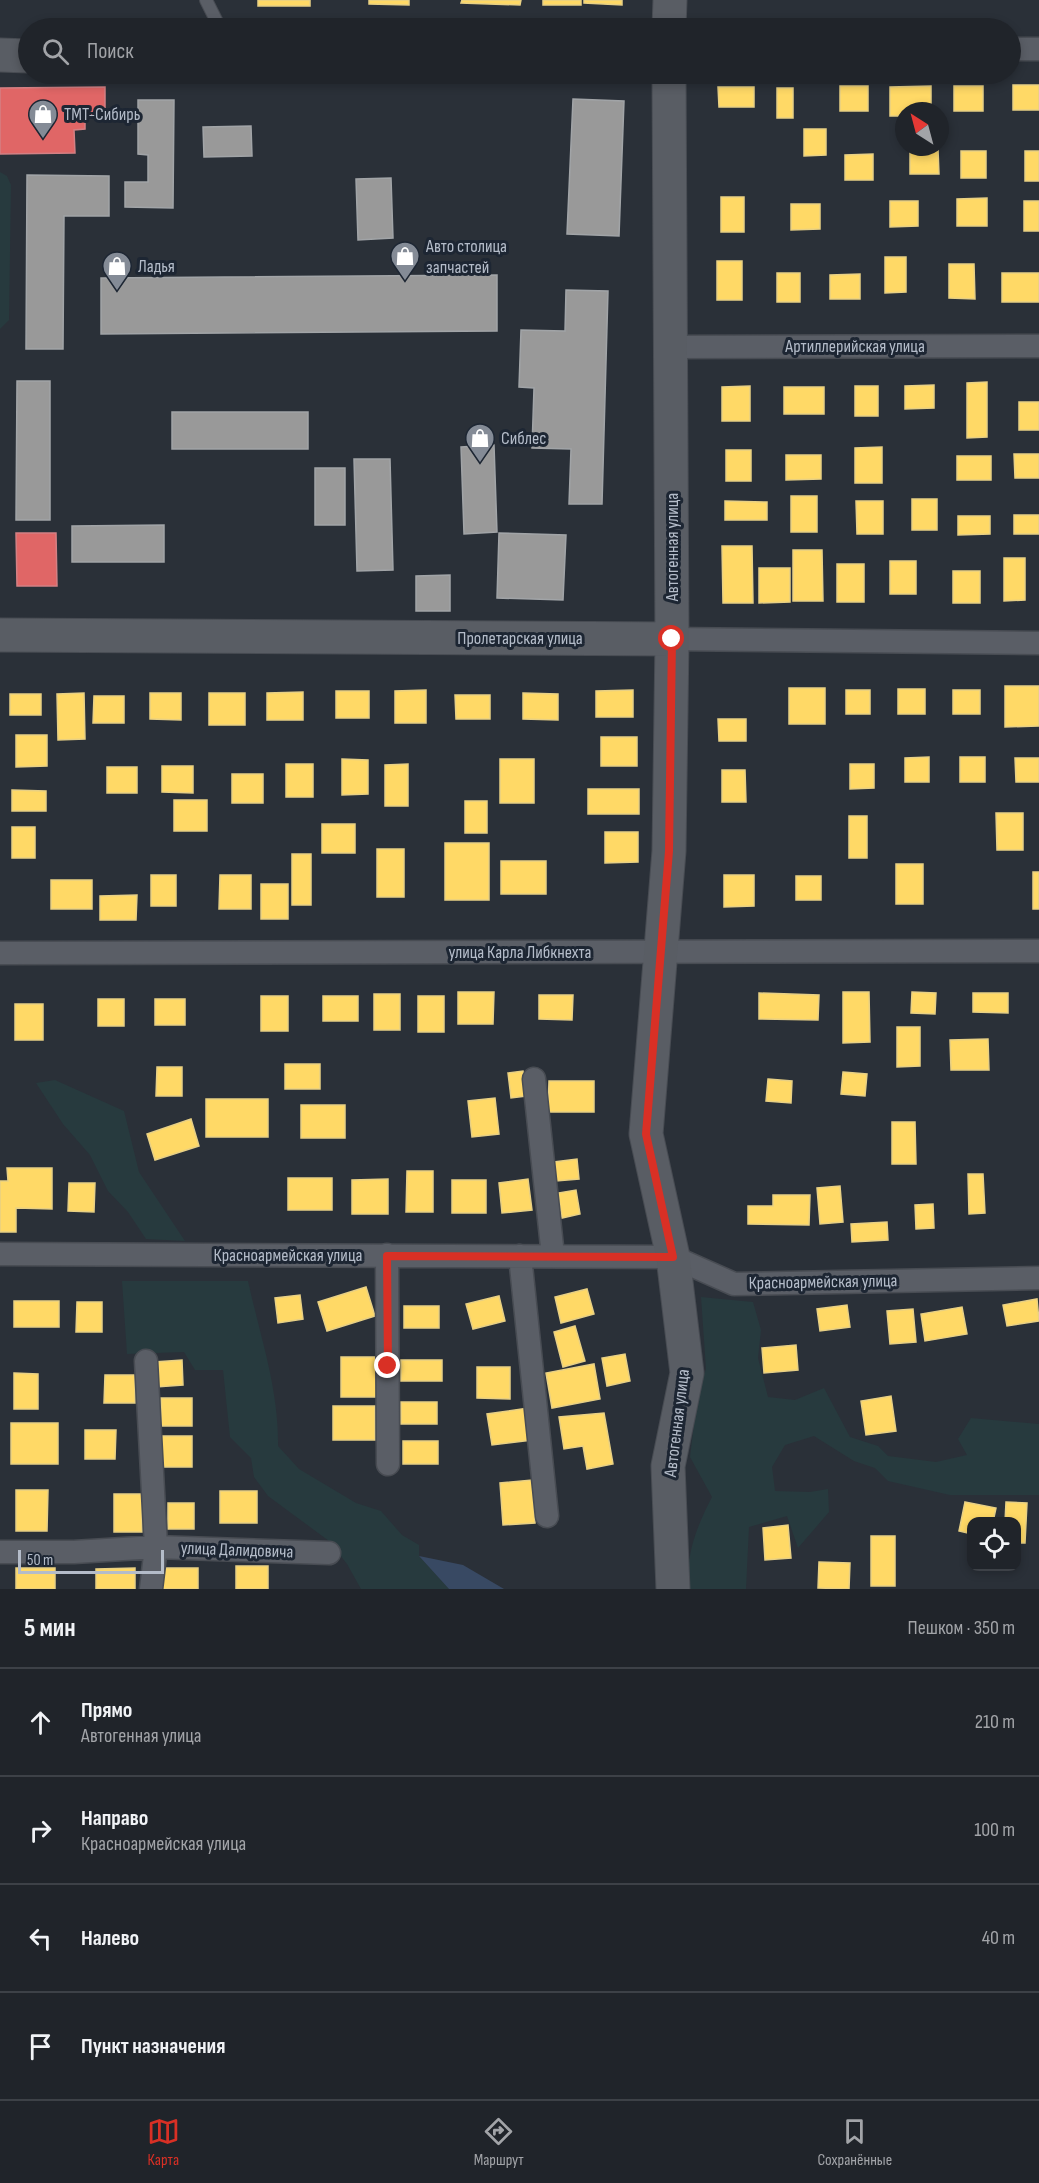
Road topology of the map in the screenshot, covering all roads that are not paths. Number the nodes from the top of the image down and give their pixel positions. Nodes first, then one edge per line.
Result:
1 (206, 0) edge
2 (670, 0) edge
3 (215, 18) edge
4 (669, 18) edge
5 (1021, 49) edge
6 (1039, 49) edge
7 (0, 55) edge
8 (18, 56) edge
9 (669, 84) edge
10 (1039, 346) edge
11 (670, 347) junction
12 (0, 635) edge
13 (672, 639) junction
14 (1039, 643) edge
15 (1039, 951) edge
16 (662, 952) junction
17 (0, 953) edge
18 (534, 1079) dead end
19 (0, 1254) edge
20 (387, 1256) junction
21 (520, 1256) junction
22 (554, 1256) junction
23 (673, 1257) junction
24 (1039, 1278) edge
25 (146, 1361) dead end
26 (388, 1464) dead end
27 (547, 1516) dead end
28 (156, 1547) junction
29 (0, 1552) edge
30 (329, 1553) dead end
31 (151, 1589) edge
32 (673, 1589) edge

1 - 3 lane
2 - 4 street
5 - 6 street
7 - 8 street
9 - 11 street, Автогенная улица
10 - 11 street, Артиллерийская улица
11 - 13 street, Автогенная улица
12 - 13 street, Пролетарская улица
13 - 14 street, Пролетарская улица
13 - 16 street, Автогенная улица
15 - 16 street, улица Карла Либкнехта
16 - 17 street, улица Карла Либкнехта
16 - 23 street, Автогенная улица
18 - 22 street
19 - 20 street, Красноармейская улица
20 - 21 street, Красноармейская улица
20 - 26 street
21 - 22 street, Красноармейская улица
21 - 27 street
22 - 23 street, Красноармейская улица
23 - 24 street, Красноармейская улица
23 - 32 street, Автогенная улица
25 - 28 street
28 - 29 street, улица Далидовича
28 - 30 street, улица Далидовича
28 - 31 street

